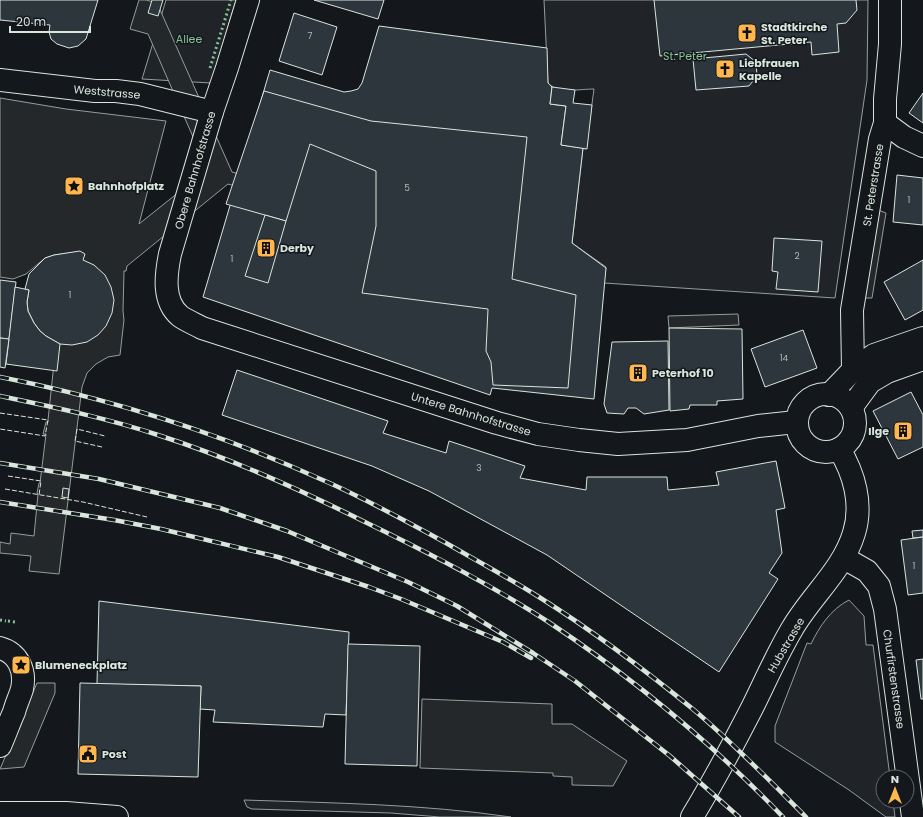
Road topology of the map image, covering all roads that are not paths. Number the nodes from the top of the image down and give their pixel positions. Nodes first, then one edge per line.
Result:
1 (248, 0) edge
2 (890, 0) edge
3 (0, 80) edge
4 (212, 112) junction
5 (885, 123) junction
6 (923, 146) edge
7 (202, 328) joint
8 (923, 338) edge
9 (923, 359) edge
10 (853, 370) junction
11 (829, 395) junction
12 (851, 408) junction
13 (796, 422) junction
14 (839, 449) junction
15 (844, 558) junction
16 (0, 648) edge
17 (0, 746) edge
18 (0, 814) edge
19 (117, 817) edge
20 (692, 817) edge
21 (913, 817) edge

1 - 4 street, Obere Bahnhofstrasse
2 - 5 street, St. Peterstrasse
3 - 4 street, Weststrasse
4 - 7 street, Obere Bahnhofstrasse
5 - 6 street
5 - 10 street, St. Peterstrasse
7 - 13 street, Untere Bahnhofstrasse
8 - 10 street
9 - 12 street
10 - 11 street
11 - 12 street
11 - 13 street
12 - 14 street
13 - 14 street
14 - 15 street, Hubstrasse
15 - 20 street, Hubstrasse
15 - 21 street, Churfirstenstrasse
16 - 17 street
18 - 19 street

